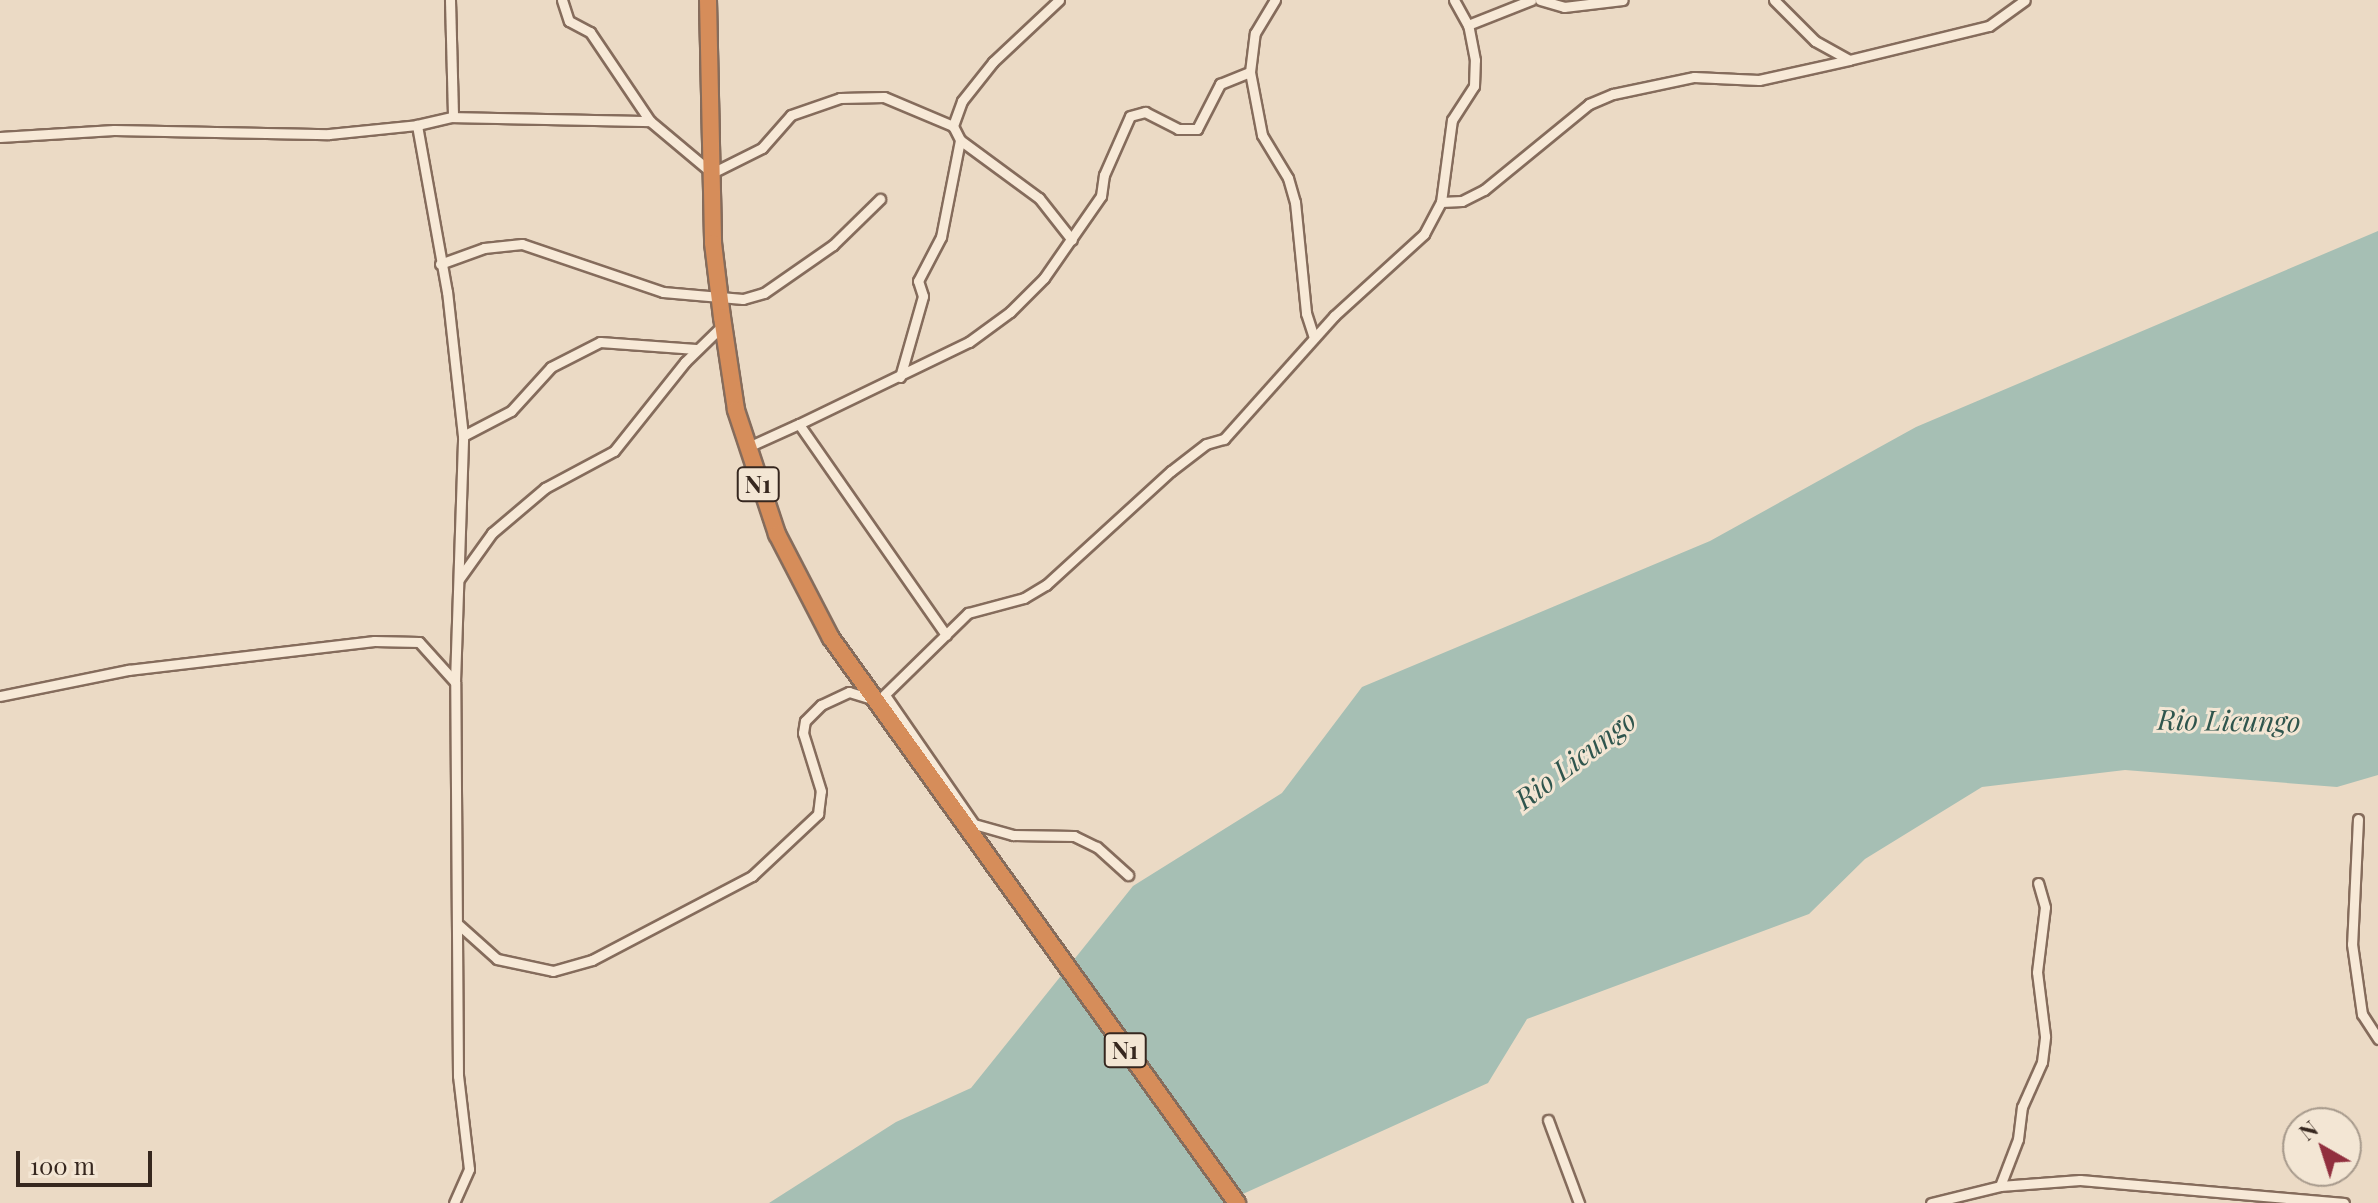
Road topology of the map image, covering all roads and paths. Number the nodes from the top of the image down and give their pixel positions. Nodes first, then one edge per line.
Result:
1 (450, 0) edge
2 (562, 0) edge
3 (708, 0) edge
4 (1059, 0) edge
5 (1275, 0) edge
6 (1454, 0) edge
7 (1508, 0) edge
8 (1531, 0) edge
9 (1540, 0) edge
10 (1623, 0) edge
11 (1774, 0) edge
12 (2025, 0) edge
13 (1500, 11) junction
14 (1468, 25) junction
15 (1849, 60) junction
16 (1250, 72) junction
17 (453, 117) junction
18 (650, 121) junction
19 (417, 125) junction
20 (953, 126) junction
21 (0, 137) edge
22 (960, 140) junction
23 (712, 173) junction
24 (880, 199) dead end
25 (1441, 202) junction
26 (1072, 240) junction
27 (440, 264) junction
28 (720, 295) junction
29 (723, 325) junction
30 (1314, 337) junction
31 (696, 349) junction
32 (900, 377) junction
33 (799, 424) junction
34 (463, 436) junction
35 (747, 448) junction
36 (459, 579) junction
37 (946, 635) junction
38 (455, 682) junction
39 (0, 696) edge
40 (882, 698) junction
41 (2358, 819) dead end
42 (1128, 875) dead end
43 (2038, 883) dead end
44 (459, 925) junction
45 (2378, 1039) edge
46 (1548, 1120) dead end
47 (2000, 1186) junction
48 (454, 1203) edge
49 (1237, 1203) edge
50 (1579, 1203) edge
51 (1931, 1203) edge
52 (2344, 1203) edge

1 - 17 street
2 - 18 street
3 - 23 highway, N1
4 - 20 street
5 - 16 street
6 - 14 street
7 - 13 street
8 - 13 street
9 - 10 street
11 - 15 street
12 - 15 street
13 - 14 street
14 - 25 street
15 - 25 street
16 - 26 street
16 - 30 street
17 - 18 street
17 - 19 street
18 - 23 street
19 - 21 street
19 - 27 street
20 - 22 street
20 - 23 street
22 - 26 street
22 - 32 street
23 - 28 highway, N1
24 - 28 street
25 - 30 street
26 - 32 street
27 - 28 street
27 - 34 street
28 - 29 highway, N1
29 - 31 street
29 - 35 highway, N1
30 - 37 street
31 - 34 street
31 - 36 street
32 - 33 street
33 - 35 street
33 - 37 street
34 - 36 street
35 - 40 highway, N1
36 - 38 street
37 - 40 street
38 - 39 street
38 - 44 street
40 - 42 street
40 - 44 street
40 - 49 highway, N1
41 - 45 street
43 - 47 street
44 - 48 street
46 - 50 street
47 - 51 street
47 - 52 street

